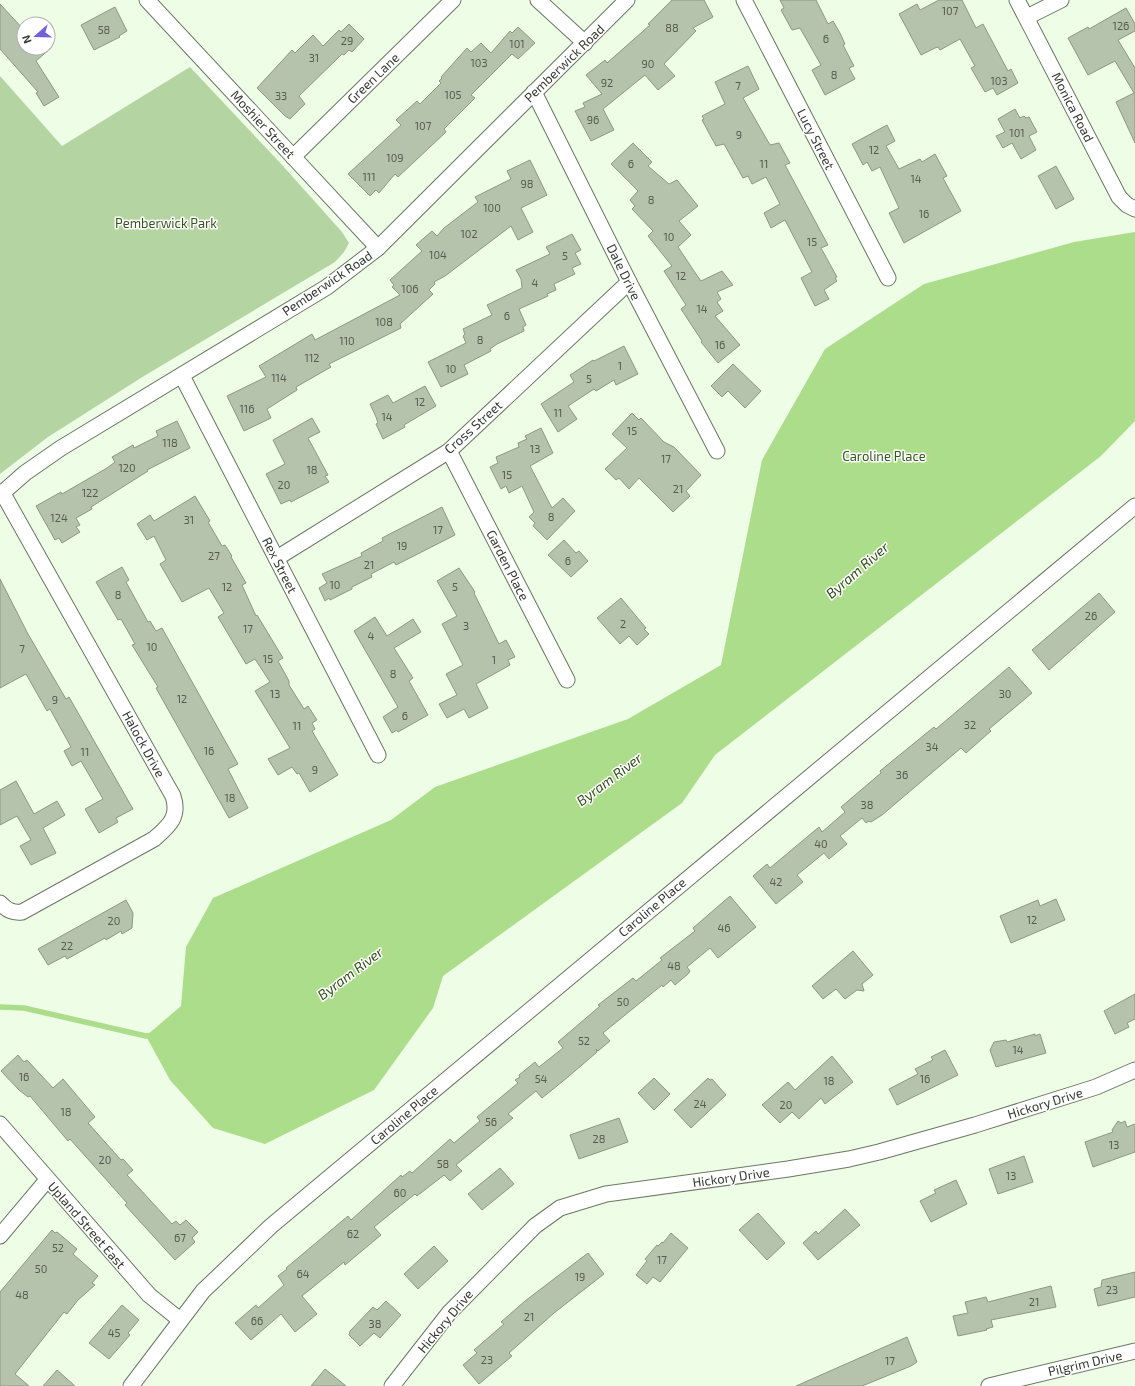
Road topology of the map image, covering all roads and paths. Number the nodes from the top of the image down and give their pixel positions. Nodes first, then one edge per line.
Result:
1 (147, 0) edge
2 (453, 0) edge
3 (538, 0) edge
4 (627, 0) edge
5 (744, 0) edge
6 (1017, 0) edge
7 (1061, 0) edge
8 (1027, 17) junction
9 (585, 43) junction
10 (534, 92) junction
11 (293, 157) junction
12 (1135, 209) edge
13 (378, 248) junction
14 (888, 278) dead end
15 (629, 282) junction
16 (182, 376) junction
17 (449, 450) junction
18 (717, 451) dead end
19 (1, 494) edge
20 (1135, 506) edge
21 (277, 558) junction
22 (567, 680) dead end
23 (378, 755) dead end
24 (0, 902) edge
25 (1135, 1070) edge
26 (0, 1124) edge
27 (47, 1180) junction
28 (0, 1236) edge
29 (180, 1320) junction
30 (1135, 1351) edge
31 (132, 1386) edge
32 (392, 1386) edge
33 (989, 1386) edge

1 - 11 street, Moshier Street
2 - 11 street, Green Lane
3 - 9 street
4 - 9 street, Pemberwick Road
5 - 14 street, Lucy Street
6 - 8 street, Monica Road
7 - 8 street
8 - 12 street, Monica Road
9 - 10 street, Pemberwick Road
10 - 13 street, Pemberwick Road
10 - 15 street, Dale Drive
11 - 13 street, Moshier Street
13 - 16 street, Pemberwick Road
15 - 17 street, Cross Street
15 - 18 street, Dale Drive
16 - 19 street, Pemberwick Road
16 - 21 street, Rex Street
17 - 21 street, Cross Street
17 - 22 street, Garden Place
19 - 24 street, Halock Drive
20 - 29 street, Caroline Place
21 - 23 street, Rex Street
25 - 32 street, Hickory Drive
26 - 27 street, Upland Street East
27 - 28 street
27 - 29 street, Upland Street East
29 - 31 street, Caroline Place
30 - 33 street, Pilgrim Drive

